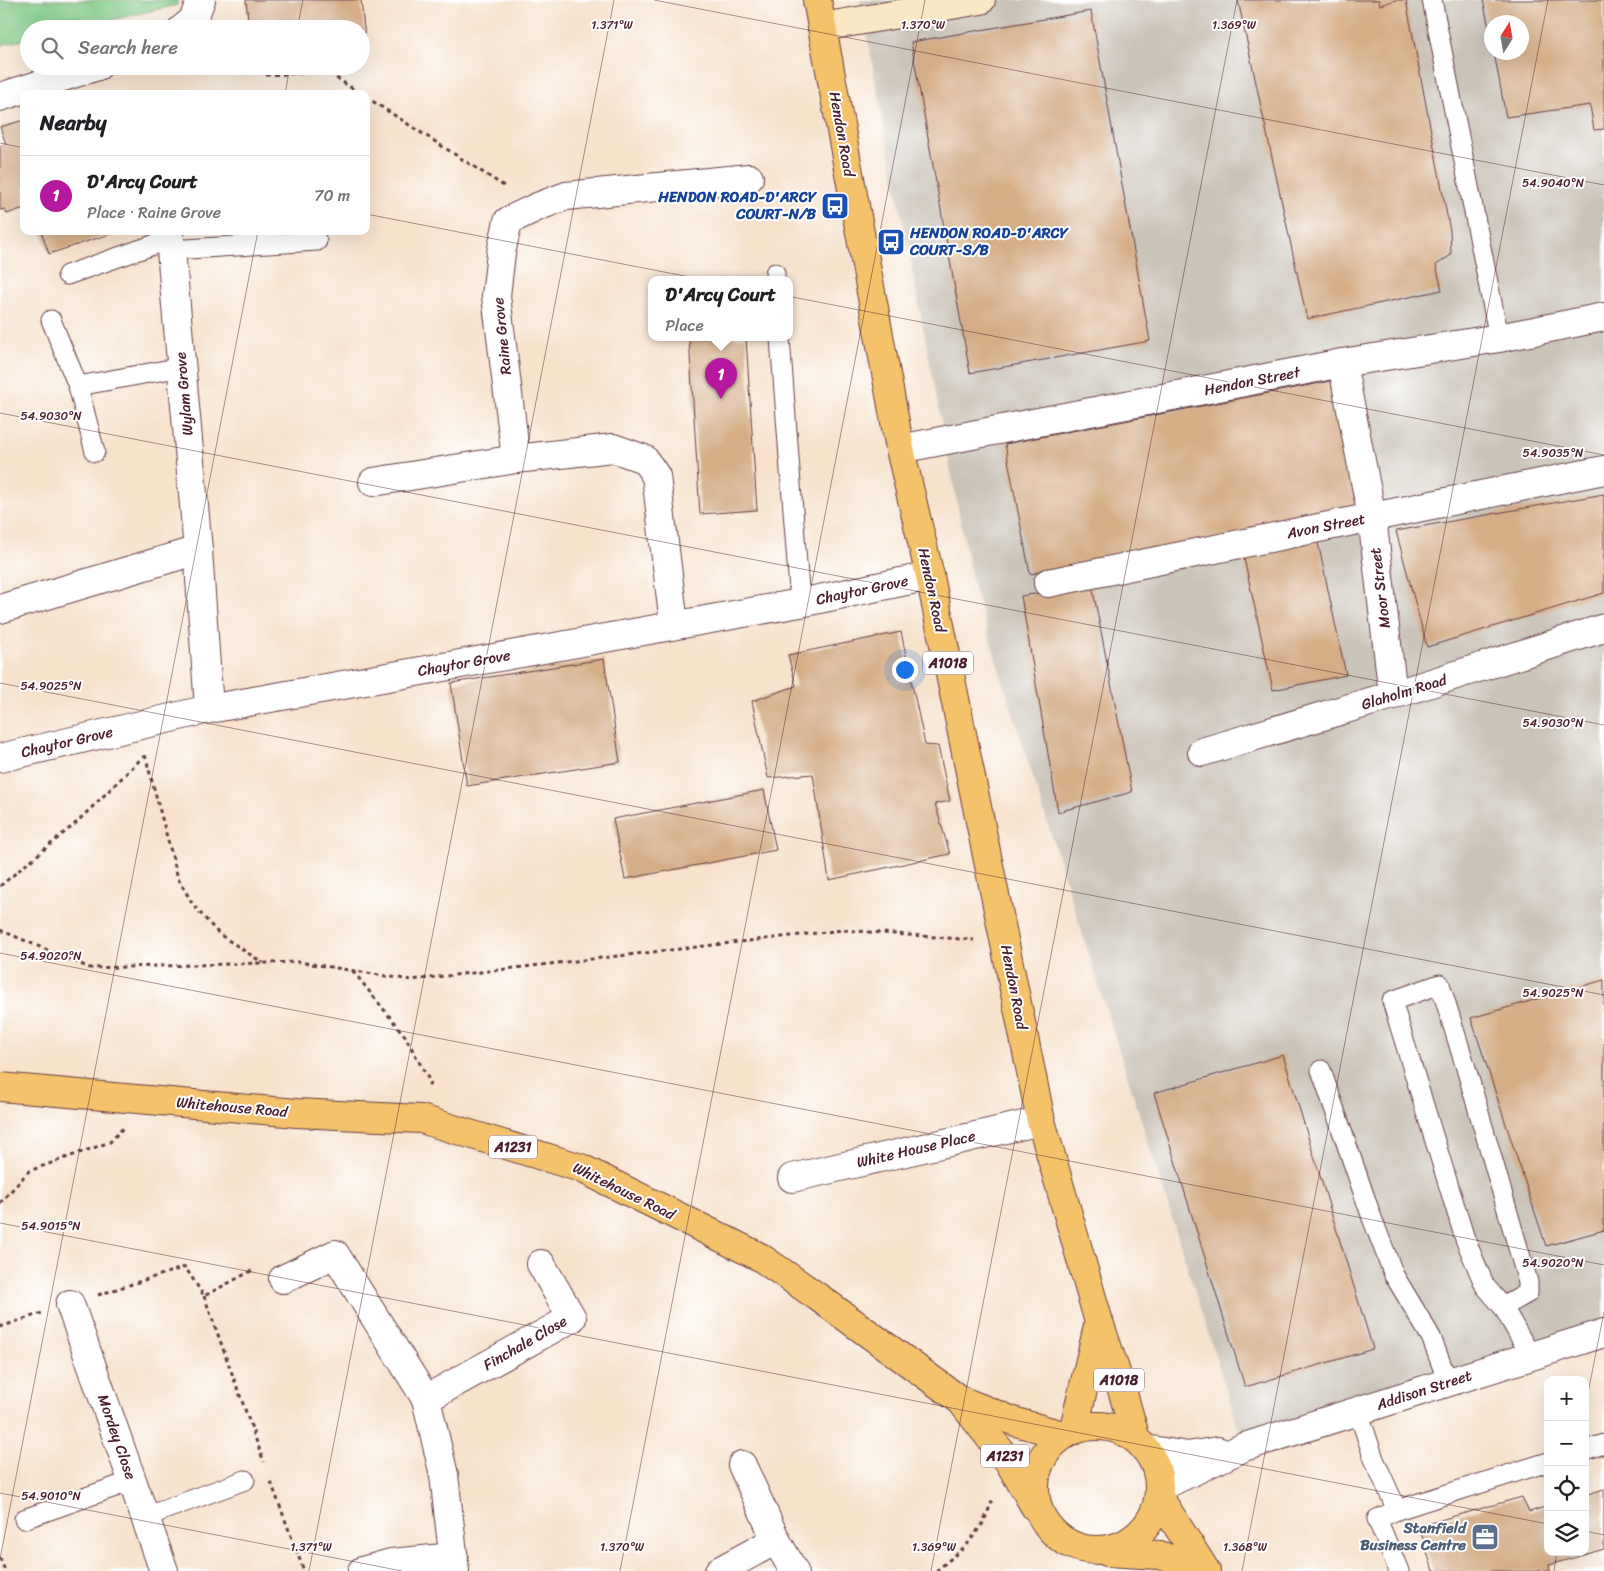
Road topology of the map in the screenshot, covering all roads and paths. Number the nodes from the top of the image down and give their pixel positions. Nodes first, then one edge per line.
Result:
1 (201, 0) edge
2 (817, 0) edge
3 (981, 0) edge
4 (1432, 0) edge
5 (194, 20) edge
6 (822, 27) junction
7 (70, 75) edge
8 (332, 75) edge
9 (22, 90) edge
10 (355, 90) edge
11 (20, 91) edge
12 (0, 97) edge
13 (370, 100) edge
14 (750, 178) dead end
15 (537, 207) junction
16 (318, 241) dead end
17 (171, 244) junction
18 (67, 275) dead end
19 (1604, 317) edge
20 (51, 320) dead end
21 (1499, 338) junction
22 (780, 341) edge
23 (1342, 363) junction
24 (182, 367) junction
25 (78, 386) junction
26 (900, 449) junction
27 (95, 452) dead end
28 (516, 459) junction
29 (1604, 470) edge
30 (374, 482) dead end
31 (1372, 517) junction
32 (198, 550) junction
33 (930, 576) junction
34 (1048, 583) dead end
35 (800, 603) junction
36 (0, 609) edge
37 (674, 624) junction
38 (1604, 628) edge
39 (1393, 696) junction
40 (209, 709) junction
41 (144, 724) junction
42 (1202, 752) dead end
43 (145, 755) junction
44 (0, 758) edge
45 (0, 886) edge
46 (0, 930) edge
47 (1005, 942) junction
48 (263, 963) junction
49 (353, 971) junction
50 (1322, 1070) dead end
51 (0, 1087) edge
52 (149, 1100) junction
53 (421, 1119) junction
54 (1041, 1121) junction
55 (792, 1178) dead end
56 (0, 1203) edge
57 (541, 1264) dead end
58 (284, 1279) joint
59 (204, 1296) junction
60 (70, 1304) junction
61 (1503, 1307) junction
62 (1098, 1322) junction
63 (0, 1327) edge
64 (1604, 1333) edge
65 (1531, 1356) junction
66 (1448, 1382) junction
67 (426, 1399) junction
68 (960, 1400) junction
69 (1358, 1411) junction
70 (1069, 1432) junction
71 (1141, 1444) junction
72 (1604, 1444) edge
73 (1244, 1447) junction
74 (1589, 1449) edge
75 (1009, 1462) junction
76 (1544, 1463) edge
77 (742, 1465) dead end
78 (267, 1470) dead end
79 (270, 1479) dead end
80 (245, 1480) dead end
81 (132, 1481) junction
82 (1159, 1492) junction
83 (1397, 1510) junction
84 (145, 1517) junction
85 (24, 1519) dead end
86 (1042, 1519) junction
87 (776, 1540) junction
88 (1100, 1551) junction
89 (0, 1558) edge
90 (455, 1564) edge
91 (5, 1571) edge
92 (164, 1571) edge
93 (304, 1571) edge
94 (362, 1571) edge
95 (720, 1571) edge
96 (794, 1571) edge
97 (936, 1571) edge
98 (1205, 1571) edge
99 (1399, 1571) edge

1 - 5 street
2 - 6 main road, Hendon Road / A1018
3 - 6 street
4 - 21 lane
6 - 26 main road, Hendon Road / A1018
7 - 9 street
8 - 10 path
11 - 12 street
13 - 15 path
14 - 15 street, Raine Grove
15 - 28 street, Raine Grove
16 - 17 lane
17 - 18 lane
17 - 24 street, Wylam Grove
19 - 21 street, Hendon Street
20 - 25 lane
21 - 23 street, Hendon Street
22 - 35 lane
23 - 26 street, Hendon Street
23 - 31 street, Moor Street
24 - 25 lane
24 - 32 street, Wylam Grove
25 - 27 lane
26 - 33 main road, Hendon Road / A1018
28 - 30 street
28 - 37 street
29 - 31 street, Avon Street
31 - 34 street, Avon Street
31 - 39 street, Moor Street
32 - 36 street
32 - 40 street, Wylam Grove
33 - 35 street, Chaytor Grove
33 - 47 main road, Hendon Road / A1018
35 - 37 street, Chaytor Grove
37 - 40 street, Chaytor Grove
38 - 39 street, Glaholm Road
39 - 42 street, Glaholm Road
40 - 41 street, Chaytor Grove
41 - 43 path
41 - 44 street, Chaytor Grove
43 - 45 path
43 - 48 path
46 - 48 path
47 - 49 path
47 - 54 main road, Hendon Road / A1018
48 - 49 path
49 - 53 path
50 - 66 lane
51 - 52 main road, Whitehouse Road / A1231
52 - 53 main road, Whitehouse Road / A1231
52 - 56 path
53 - 68 main road, Whitehouse Road / A1231
54 - 55 street, White House Place
54 - 62 main road, Hendon Road / A1018
57 - 67 street, Finchale Close
58 - 59 path
58 - 67 street
59 - 60 path
59 - 78 path
60 - 63 path
60 - 81 street, Mordey Close
61 - 61 lane
61 - 65 lane
62 - 70 main road, Hendon Road / A1018
62 - 71 main road, Hendon Road / A1018
64 - 65 street, Addison Street
65 - 66 street, Addison Street
66 - 69 street, Addison Street
67 - 90 street
68 - 70 main road, Whitehouse Road / A1231
68 - 75 main road, Whitehouse Road / A1231
69 - 73 street, Addison Street
69 - 83 lane
70 - 71 main road
70 - 86 main road
71 - 73 street
71 - 82 main road
72 - 74 lane
73 - 82 street
75 - 86 main road, Whitehouse Road / A1231
75 - 97 path
76 - 83 lane
77 - 87 street
79 - 93 path
80 - 84 lane
81 - 84 street, Mordey Close
81 - 85 lane
82 - 88 main road
82 - 98 main road
83 - 99 lane
84 - 92 street, Mordey Close
86 - 88 main road
87 - 95 street
87 - 96 street
88 - 98 main road
89 - 91 path
90 - 94 street

